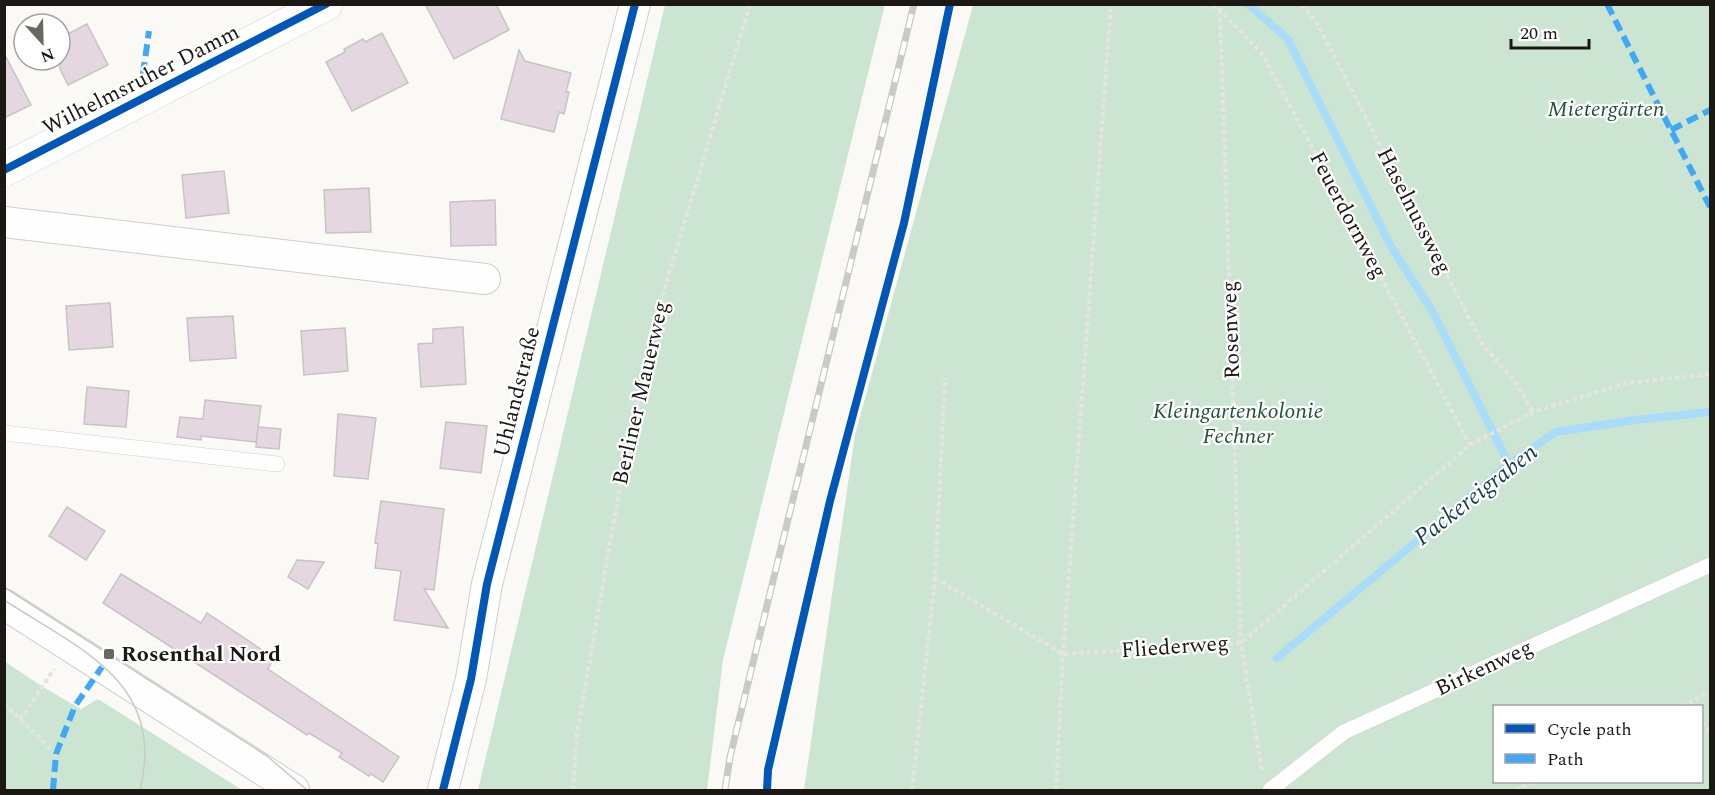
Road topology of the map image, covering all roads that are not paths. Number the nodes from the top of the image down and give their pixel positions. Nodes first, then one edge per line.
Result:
1 (326, 4) edge
2 (635, 4) edge
3 (4, 170) edge
4 (4, 222) edge
5 (485, 279) dead end
6 (4, 433) edge
7 (277, 464) dead end
8 (1710, 565) edge
9 (4, 604) edge
10 (1272, 789) edge
11 (294, 790) edge
12 (443, 790) edge

1 - 3 main road, Wilhelmsruher Damm
2 - 12 street, Uhlandstraße
4 - 5 street
6 - 7 lane
8 - 10 lane, Birkenweg
9 - 11 street

